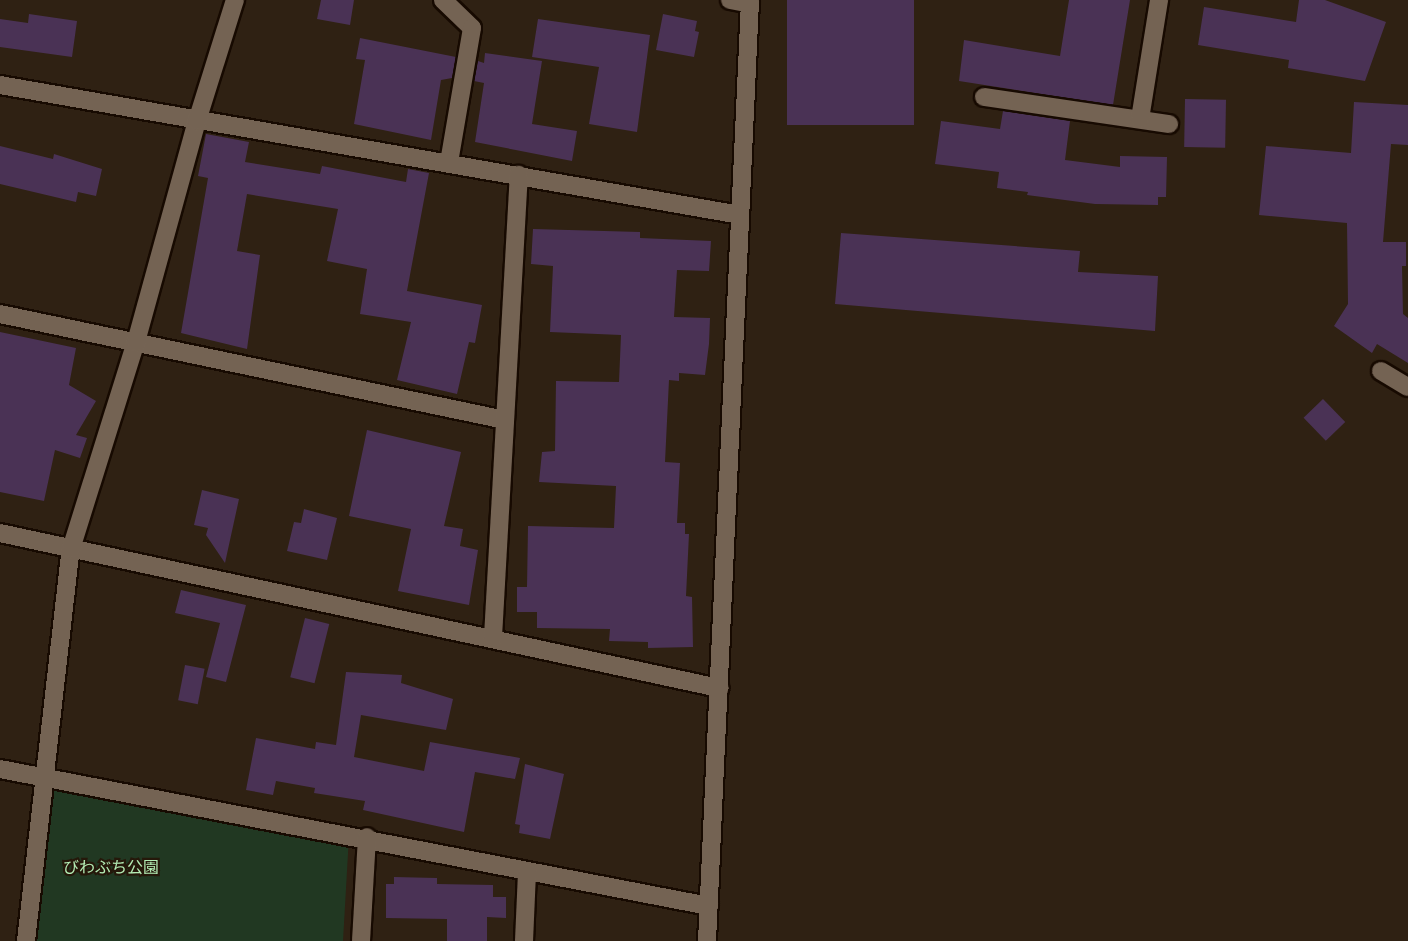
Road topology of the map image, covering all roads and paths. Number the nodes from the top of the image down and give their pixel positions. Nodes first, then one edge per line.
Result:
1 (234, 0) edge
2 (443, 0) edge
3 (730, 0) edge
4 (1159, 0) edge
5 (750, 2) edge
6 (0, 85) edge
7 (984, 97) dead end
8 (1140, 119) junction
9 (196, 121) junction
10 (1169, 124) dead end
11 (449, 163) junction
12 (519, 175) junction
13 (740, 215) junction
14 (0, 314) edge
15 (136, 342) junction
16 (1381, 371) dead end
17 (1408, 387) edge
18 (505, 420) junction
19 (0, 533) edge
20 (71, 549) junction
21 (493, 637) junction
22 (719, 688) junction
23 (0, 769) edge
24 (42, 777) junction
25 (367, 837) junction
26 (527, 872) junction
27 (709, 906) junction
28 (26, 941) edge
29 (361, 941) edge
30 (524, 941) edge
31 (707, 941) edge

1 - 9 street
2 - 11 street
3 - 5 street
4 - 8 street
5 - 13 street
6 - 9 street
7 - 8 street
8 - 10 street
9 - 11 street
9 - 15 street
11 - 12 street
12 - 13 street
12 - 18 street
13 - 22 street
14 - 15 street
15 - 18 street
15 - 20 street
16 - 17 street
18 - 21 street
19 - 20 street
20 - 21 street
20 - 24 street
21 - 22 street
22 - 27 street
23 - 24 street
24 - 25 street
24 - 28 street
25 - 26 street
25 - 29 street
26 - 27 street
26 - 30 street
27 - 31 street

